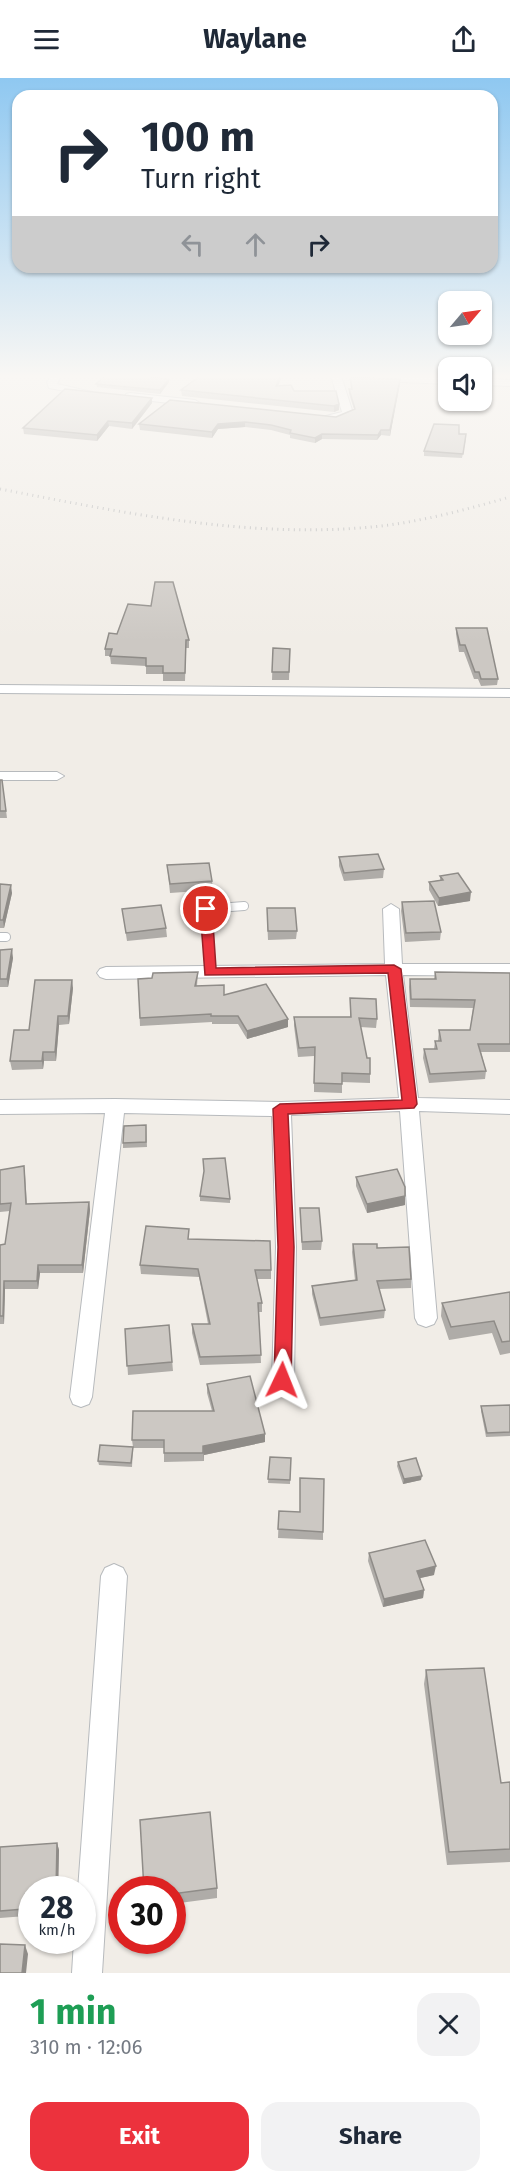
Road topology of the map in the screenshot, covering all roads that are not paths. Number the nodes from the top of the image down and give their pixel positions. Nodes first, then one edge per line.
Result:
1 (0, 689) edge
2 (510, 693) edge
3 (0, 776) edge
4 (57, 776) dead end
5 (244, 906) dead end
6 (391, 909) dead end
7 (394, 969) junction
8 (510, 970) edge
9 (210, 972) junction
10 (106, 973) dead end
11 (409, 1104) junction
12 (115, 1106) junction
13 (0, 1107) edge
14 (510, 1107) edge
15 (280, 1109) junction
16 (426, 1318) dead end
17 (282, 1380) dead end
18 (81, 1397) dead end
19 (114, 1576) dead end
20 (87, 1973) edge

1 - 2 street
3 - 4 street
5 - 9 lane
6 - 7 street
7 - 8 street
7 - 9 street
7 - 11 street
9 - 10 street
11 - 14 street
11 - 15 street
11 - 16 street
12 - 13 street
12 - 15 street
12 - 18 street
15 - 17 street
19 - 20 street

